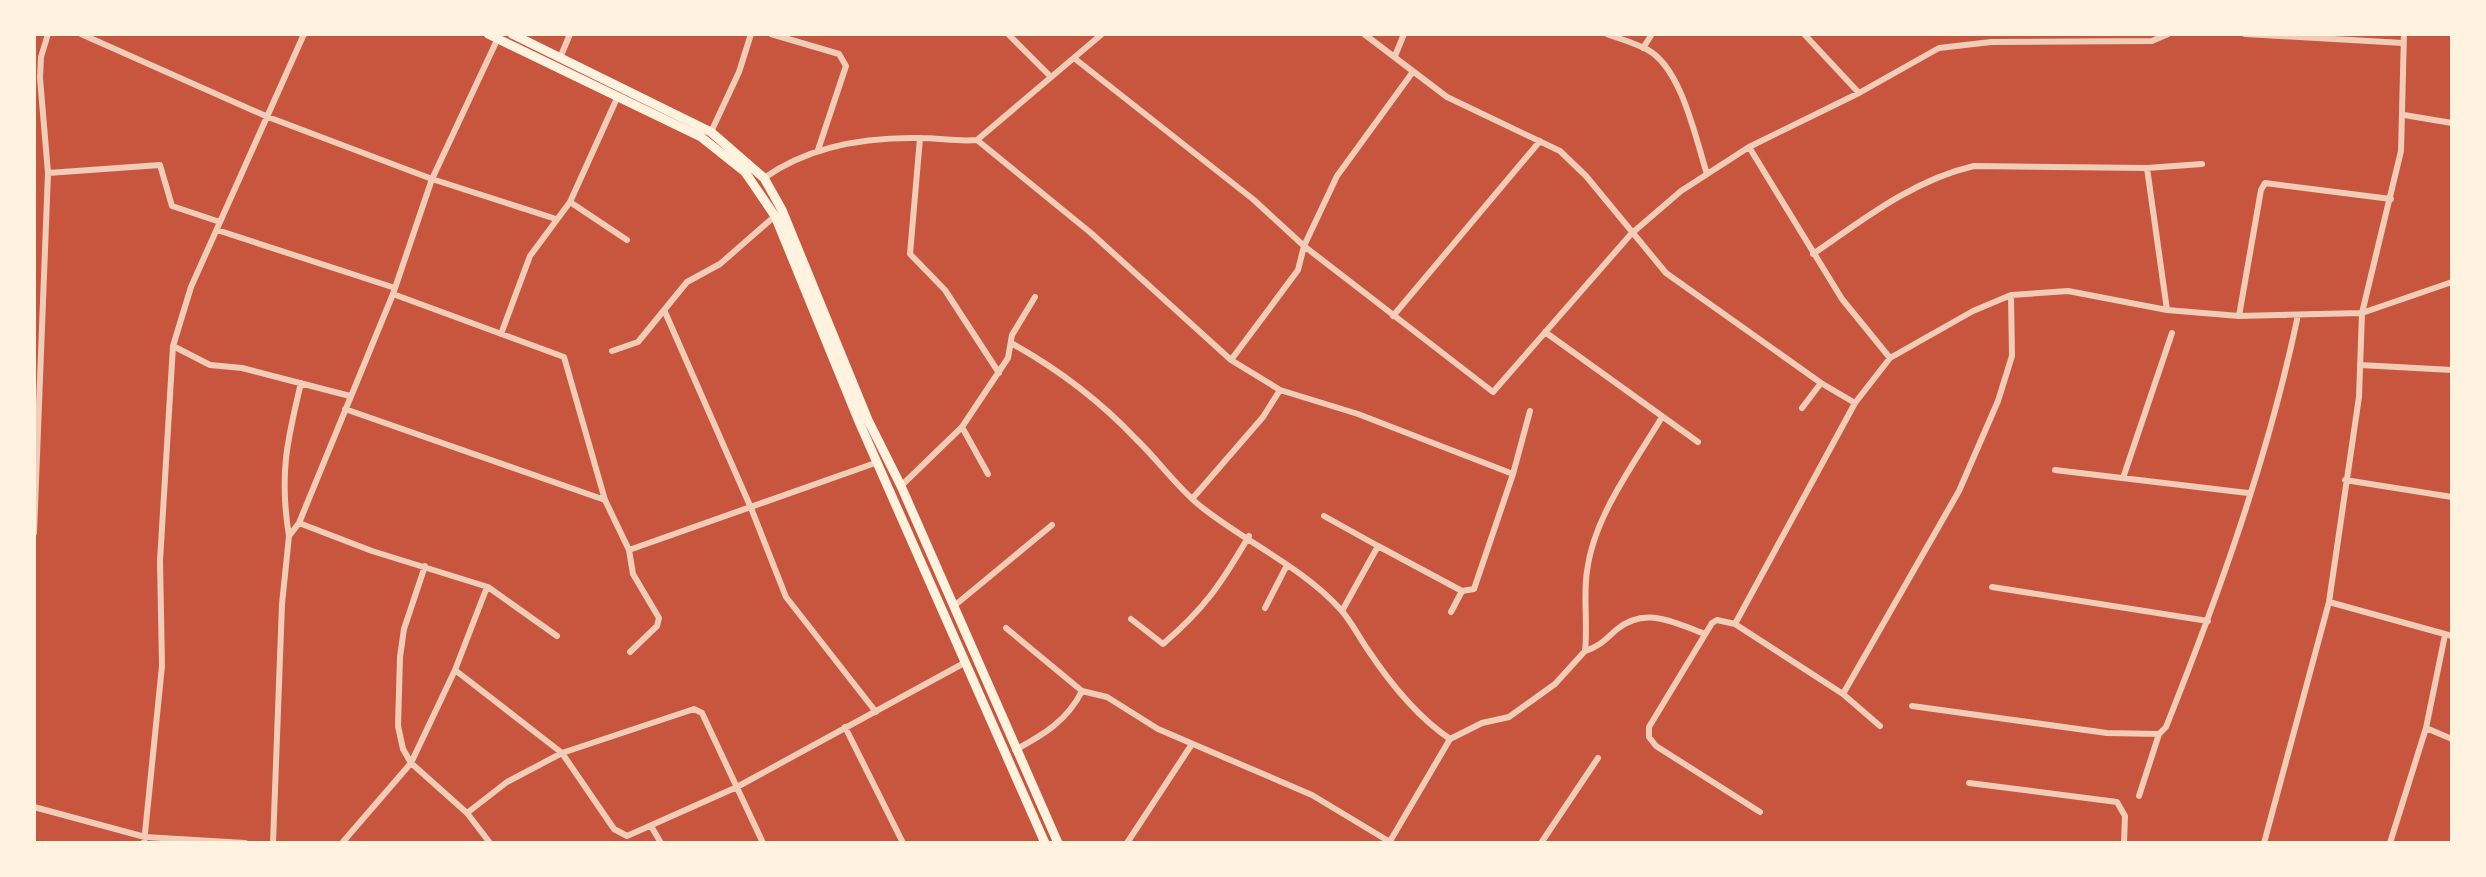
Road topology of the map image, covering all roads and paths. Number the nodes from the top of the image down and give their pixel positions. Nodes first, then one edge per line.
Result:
1 (48, 34) edge
2 (81, 34) edge
3 (304, 34) edge
4 (512, 34) edge
5 (570, 34) edge
6 (751, 34) edge
7 (771, 34) edge
8 (1008, 34) edge
9 (1102, 34) edge
10 (1364, 34) edge
11 (1404, 34) edge
12 (1607, 34) edge
13 (1652, 34) edge
14 (1804, 34) edge
15 (2168, 34) edge
16 (2245, 34) edge
17 (2404, 34) edge
18 (493, 36) edge
19 (2403, 43) junction
20 (1643, 48) junction
21 (1395, 56) junction
22 (560, 58) junction
23 (1074, 58) junction
24 (1412, 73) junction
25 (1051, 77) junction
26 (1859, 93) junction
27 (618, 96) junction
28 (2404, 115) junction
29 (268, 117) junction
30 (2452, 123) edge
31 (711, 132) junction
32 (920, 138) junction
33 (977, 140) junction
34 (1540, 141) junction
35 (1749, 147) junction
36 (818, 150) junction
37 (2202, 164) dead end
38 (2147, 168) junction
39 (48, 173) junction
40 (1707, 174) junction
41 (764, 178) junction
42 (432, 179) junction
43 (2391, 199) junction
44 (570, 202) junction
45 (775, 216) junction
46 (556, 219) junction
47 (219, 226) junction
48 (1631, 234) junction
49 (627, 240) dead end
50 (1304, 246) junction
51 (1813, 254) junction
52 (2452, 282) edge
53 (394, 291) junction
54 (2011, 295) junction
55 (1035, 297) dead end
56 (2167, 310) junction
57 (665, 312) junction
58 (2362, 313) junction
59 (2298, 315) junction
60 (1393, 316) junction
61 (2239, 316) junction
62 (1545, 332) junction
63 (2172, 333) dead end
64 (501, 334) junction
65 (1011, 343) junction
66 (173, 346) junction
67 (612, 351) dead end
68 (1890, 358) junction
69 (1231, 360) junction
70 (36, 365) edge
71 (2360, 365) junction
72 (2452, 370) edge
73 (999, 373) junction
74 (301, 383) junction
75 (1821, 383) junction
76 (1280, 390) junction
77 (350, 396) junction
78 (1855, 403) junction
79 (1802, 408) dead end
80 (345, 409) junction
81 (1530, 411) dead end
82 (1662, 417) junction
83 (962, 427) junction
84 (1698, 442) dead end
85 (878, 462) junction
86 (2055, 470) dead end
87 (988, 474) dead end
88 (1513, 474) junction
89 (2123, 478) junction
90 (2345, 480) junction
91 (901, 486) junction
92 (2248, 493) junction
93 (2452, 497) edge
94 (1192, 499) junction
95 (605, 500) junction
96 (751, 508) junction
97 (1324, 516) dead end
98 (299, 523) junction
99 (1052, 525) dead end
100 (34, 533) edge
101 (289, 536) junction
102 (1249, 536) junction
103 (1378, 546) junction
104 (629, 550) junction
105 (425, 566) junction
106 (1286, 567) junction
107 (487, 587) junction
108 (1992, 587) dead end
109 (1462, 591) junction
110 (2329, 602) junction
111 (954, 606) junction
112 (1265, 608) dead end
113 (1342, 611) junction
114 (1451, 612) dead end
115 (1131, 619) dead end
116 (2208, 621) junction
117 (1735, 624) junction
118 (1006, 628) dead end
119 (1705, 634) junction
120 (557, 636) dead end
121 (2448, 636) edge
122 (1585, 651) junction
123 (630, 652) dead end
124 (971, 660) junction
125 (455, 670) junction
126 (1082, 691) junction
127 (1843, 694) junction
128 (1912, 706) dead end
129 (876, 712) junction
130 (1880, 726) dead end
131 (845, 727) junction
132 (2426, 728) junction
133 (2159, 734) junction
134 (1450, 739) junction
135 (2452, 739) edge
136 (1192, 744) junction
137 (1015, 750) junction
138 (562, 753) junction
139 (1598, 758) dead end
140 (411, 763) junction
141 (1969, 783) dead end
142 (737, 787) junction
143 (2139, 796) dead end
144 (34, 807) edge
145 (1760, 812) dead end
146 (467, 813) junction
147 (651, 826) junction
148 (144, 840) edge
149 (1390, 842) edge
150 (245, 843) edge
151 (273, 843) edge
152 (342, 843) edge
153 (490, 843) edge
154 (661, 843) edge
155 (763, 843) edge
156 (903, 843) edge
157 (1045, 843) edge
158 (1058, 843) edge
159 (1127, 843) edge
160 (1541, 843) edge
161 (2124, 843) edge
162 (2264, 843) edge
163 (2390, 843) edge

1 - 39 street
2 - 29 street
3 - 29 street
4 - 22 main road
5 - 22 street
6 - 31 street
7 - 36 street
8 - 25 street
9 - 23 street
10 - 21 street
11 - 21 street
12 - 20 street
13 - 20 street
14 - 26 street
15 - 26 street
16 - 19 street
17 - 19 street
18 - 27 main road
18 - 42 street
19 - 28 street
20 - 40 street
21 - 24 street
22 - 31 main road
23 - 25 street
23 - 50 street
24 - 34 street
24 - 50 street
25 - 33 street
26 - 35 street
27 - 44 street
27 - 45 main road
28 - 30 street
28 - 43 street
29 - 42 street
29 - 47 street
31 - 41 main road
32 - 33 street
32 - 36 street
32 - 73 street
33 - 69 street
34 - 48 street
34 - 60 street
35 - 40 street
35 - 51 street
36 - 41 street
37 - 38 street
38 - 51 street
38 - 56 street
39 - 47 street
39 - 70 street
40 - 48 street
41 - 91 main road
42 - 46 street
42 - 53 street
43 - 58 street
43 - 61 street
44 - 46 street
44 - 49 street
45 - 57 street
45 - 85 main road
46 - 64 street
47 - 53 street
47 - 66 street
48 - 62 street
48 - 75 street
50 - 60 street
50 - 69 street
51 - 68 street
52 - 58 street
53 - 64 street
53 - 77 street
54 - 56 street
54 - 68 street
54 - 127 street
55 - 65 street
56 - 61 street
57 - 67 street
57 - 96 street
58 - 59 street
58 - 71 street
59 - 61 street
59 - 92 street
60 - 62 street
62 - 82 street
63 - 89 street
64 - 95 street
65 - 73 street
65 - 94 street
66 - 74 street
66 - 148 street
68 - 78 street
69 - 76 street
70 - 100 street
71 - 72 street
71 - 90 street
73 - 83 street
74 - 77 street
74 - 101 street
75 - 78 street
75 - 79 street
76 - 88 street
76 - 94 street
77 - 80 street
78 - 117 street
80 - 95 street
80 - 98 street
81 - 88 street
82 - 84 street
82 - 122 street
83 - 87 street
83 - 91 street
85 - 96 street
85 - 124 main road
86 - 89 street
88 - 109 street
89 - 92 street
90 - 93 street
90 - 110 street
91 - 111 main road
92 - 116 street
94 - 102 street
95 - 104 street
96 - 104 street
96 - 129 street
97 - 103 street
98 - 101 street
98 - 105 street
99 - 111 street
101 - 151 street
102 - 106 street
102 - 115 street
103 - 109 street
103 - 113 street
104 - 123 street
105 - 107 street
105 - 140 street
106 - 112 street
106 - 113 street
107 - 120 street
107 - 125 street
108 - 116 street
109 - 114 street
110 - 121 street
110 - 162 street
111 - 124 main road
113 - 134 street
116 - 133 street
117 - 119 street
117 - 127 street
118 - 126 street
119 - 122 street
119 - 145 street
121 - 132 street
122 - 134 street
124 - 129 street
124 - 137 main road
124 - 157 main road
125 - 138 street
125 - 140 street
126 - 136 street
126 - 137 street
127 - 130 street
128 - 133 street
129 - 131 street
131 - 142 street
131 - 156 street
132 - 135 street
132 - 163 street
133 - 143 street
134 - 149 street
136 - 149 street
136 - 159 street
137 - 158 main road
138 - 142 street
138 - 146 street
138 - 147 street
139 - 160 street
140 - 146 street
140 - 152 street
141 - 161 street
142 - 147 street
142 - 155 street
144 - 148 street
146 - 153 street
147 - 154 street
148 - 150 street

